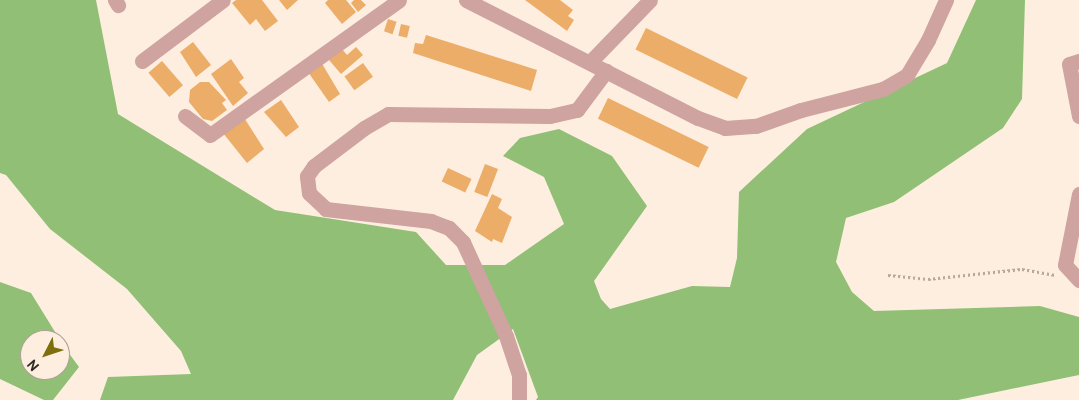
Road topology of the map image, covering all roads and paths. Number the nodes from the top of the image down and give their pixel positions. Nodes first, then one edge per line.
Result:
1 (223, 0) edge
2 (399, 0) edge
3 (466, 0) edge
4 (650, 0) edge
5 (946, 0) edge
6 (142, 61) dead end
7 (590, 62) junction
8 (1079, 62) edge
9 (606, 71) junction
10 (185, 116) dead end
11 (1079, 116) edge
12 (1079, 194) edge
13 (888, 275) dead end
14 (1078, 279) edge
15 (519, 400) edge

1 - 6 street
2 - 10 street
3 - 7 street
4 - 7 street
5 - 9 street
7 - 9 street
8 - 11 street
9 - 15 street
12 - 14 street
13 - 14 path

